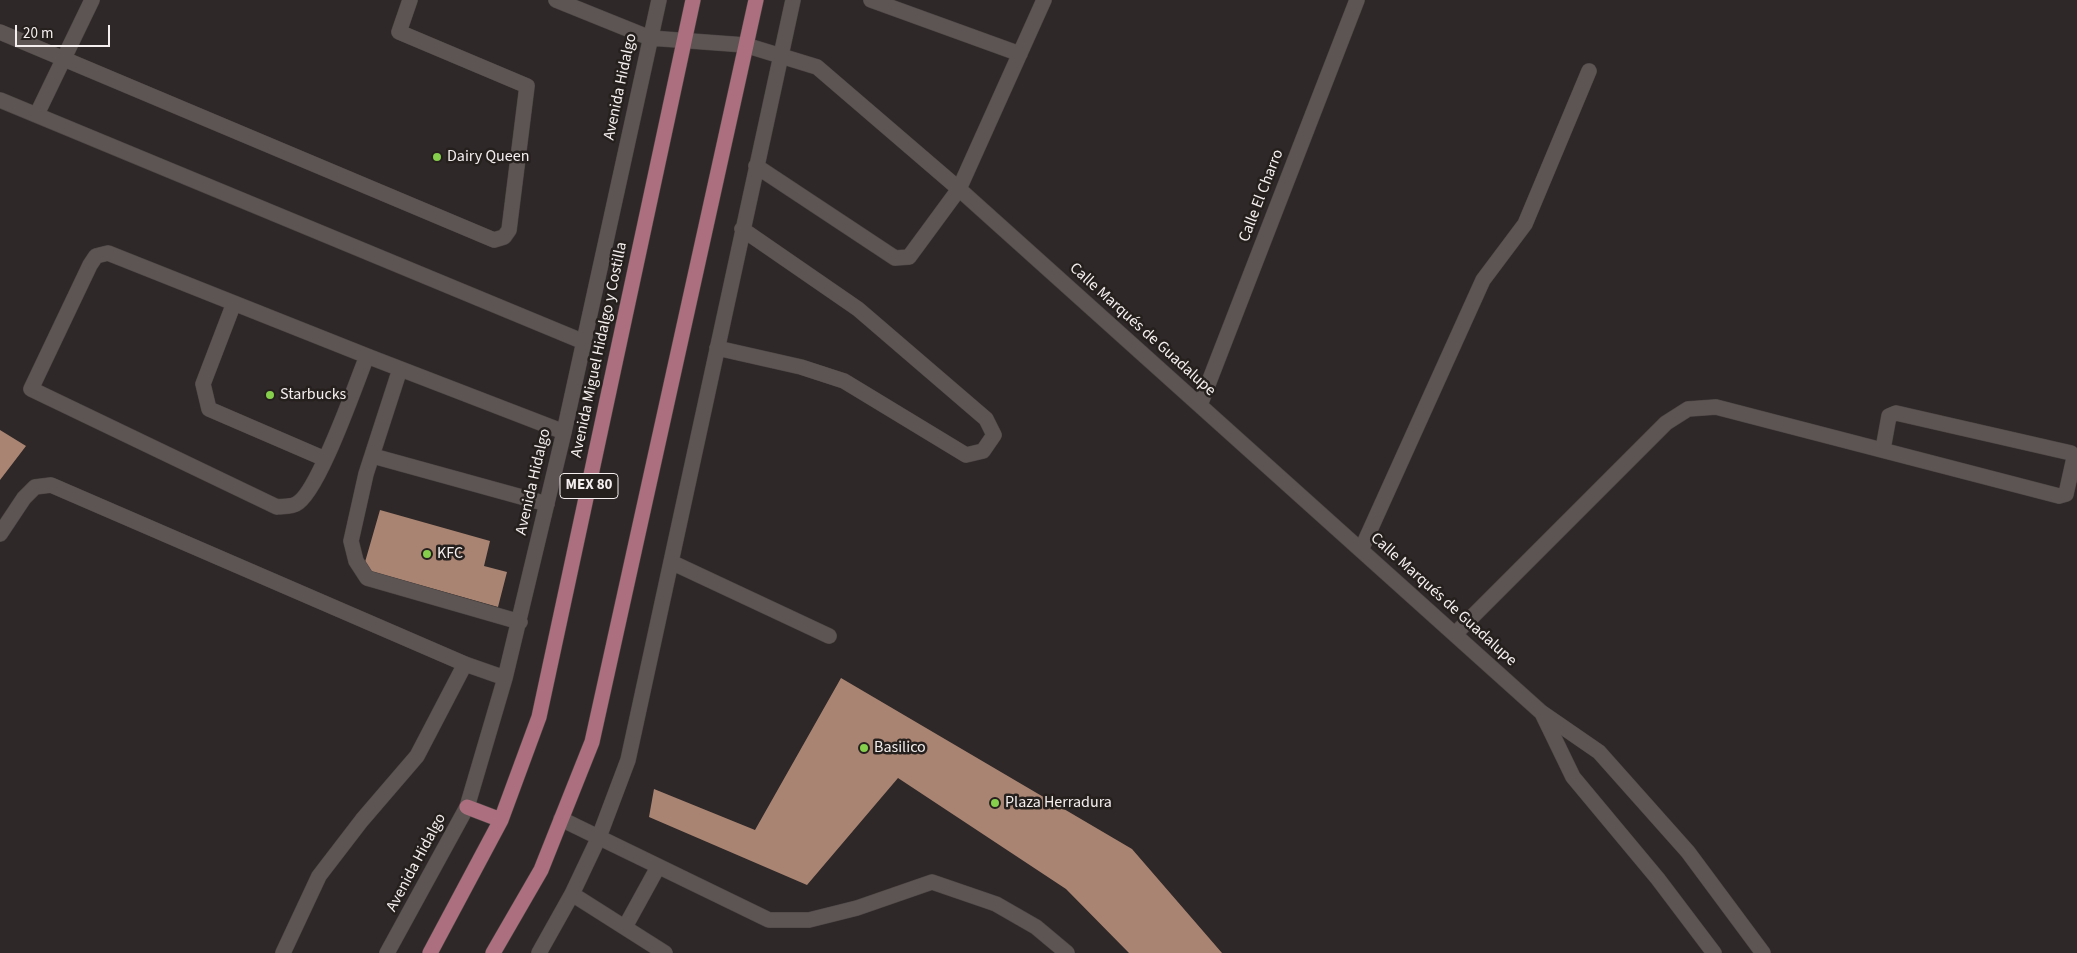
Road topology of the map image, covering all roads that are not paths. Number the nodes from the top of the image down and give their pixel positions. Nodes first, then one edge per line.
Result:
1 (92, 0) edge
2 (410, 0) edge
3 (556, 0) edge
4 (659, 0) edge
5 (693, 0) edge
6 (756, 0) edge
7 (793, 0) edge
8 (871, 0) edge
9 (1044, 0) edge
10 (1357, 0) edge
11 (0, 32) edge
12 (650, 38) junction
13 (685, 40) junction
14 (745, 45) junction
15 (1020, 54) junction
16 (780, 56) junction
17 (63, 61) junction
18 (1589, 71) dead end
19 (0, 100) edge
20 (37, 114) junction
21 (756, 166) junction
22 (959, 189) junction
23 (742, 229) junction
24 (234, 303) junction
25 (584, 342) junction
26 (717, 348) junction
27 (367, 356) junction
28 (400, 369) junction
29 (1200, 405) junction
30 (564, 432) junction
31 (1883, 449) junction
32 (372, 456) junction
33 (325, 459) junction
34 (547, 504) junction
35 (0, 534) edge
36 (1361, 550) junction
37 (670, 562) junction
38 (520, 622) junction
39 (1455, 634) junction
40 (829, 636) dead end
41 (465, 664) junction
42 (505, 678) junction
43 (1541, 712) junction
44 (467, 807) junction
45 (562, 819) junction
46 (501, 820) junction
47 (600, 838) junction
48 (658, 867) junction
49 (572, 894) junction
50 (625, 928) junction
51 (283, 953) edge
52 (387, 953) edge
53 (430, 953) edge
54 (493, 953) edge
55 (539, 953) edge
56 (665, 953) edge
57 (1067, 953) edge
58 (1714, 953) edge
59 (1763, 953) edge

1 - 17 street
2 - 17 street
3 - 12 street, Calle Marqués de Guadalupe
4 - 12 street, Avenida Hidalgo
5 - 13 main road, Avenida Miguel Hidalgo y Costilla / MEX 80
6 - 14 main road
7 - 16 street
8 - 15 street
9 - 15 street
10 - 29 street, Calle El Charro
11 - 17 street
12 - 13 street, Calle Marqués de Guadalupe
12 - 25 street, Avenida Hidalgo
13 - 14 street, Calle Marqués de Guadalupe
13 - 46 main road, Avenida Miguel Hidalgo y Costilla / MEX 80
14 - 16 street, Calle Marqués de Guadalupe
14 - 45 main road
15 - 22 street
16 - 21 street
16 - 22 street, Calle Marqués de Guadalupe
17 - 20 street
18 - 36 street
19 - 20 street
20 - 25 street
21 - 22 street
21 - 23 street
22 - 29 street, Calle Marqués de Guadalupe
23 - 26 street
23 - 26 street
24 - 27 street
24 - 33 street
24 - 33 street
25 - 30 street, Avenida Hidalgo
26 - 37 street
27 - 28 street
27 - 33 street
28 - 30 street
28 - 32 street
29 - 36 street, Calle Marqués de Guadalupe
30 - 34 street, Avenida Hidalgo
31 - 31 street
31 - 39 street
32 - 34 street
32 - 38 street
34 - 38 street, Avenida Hidalgo
35 - 41 street
36 - 39 street, Calle Marqués de Guadalupe
37 - 40 street
37 - 47 street
38 - 42 street, Avenida Hidalgo
39 - 43 street, Calle Marqués de Guadalupe
41 - 42 street
41 - 51 street
42 - 44 street, Avenida Hidalgo
43 - 58 street, Calle Marqués de Guadalupe
43 - 59 street, Calle Marqués de Guadalupe
44 - 46 main road
44 - 52 street, Avenida Hidalgo
45 - 47 street
45 - 54 main road
46 - 53 main road, Avenida Miguel Hidalgo y Costilla / MEX 80
47 - 48 street
47 - 49 street
48 - 50 street
48 - 57 street
49 - 50 street
49 - 55 street
50 - 56 street

